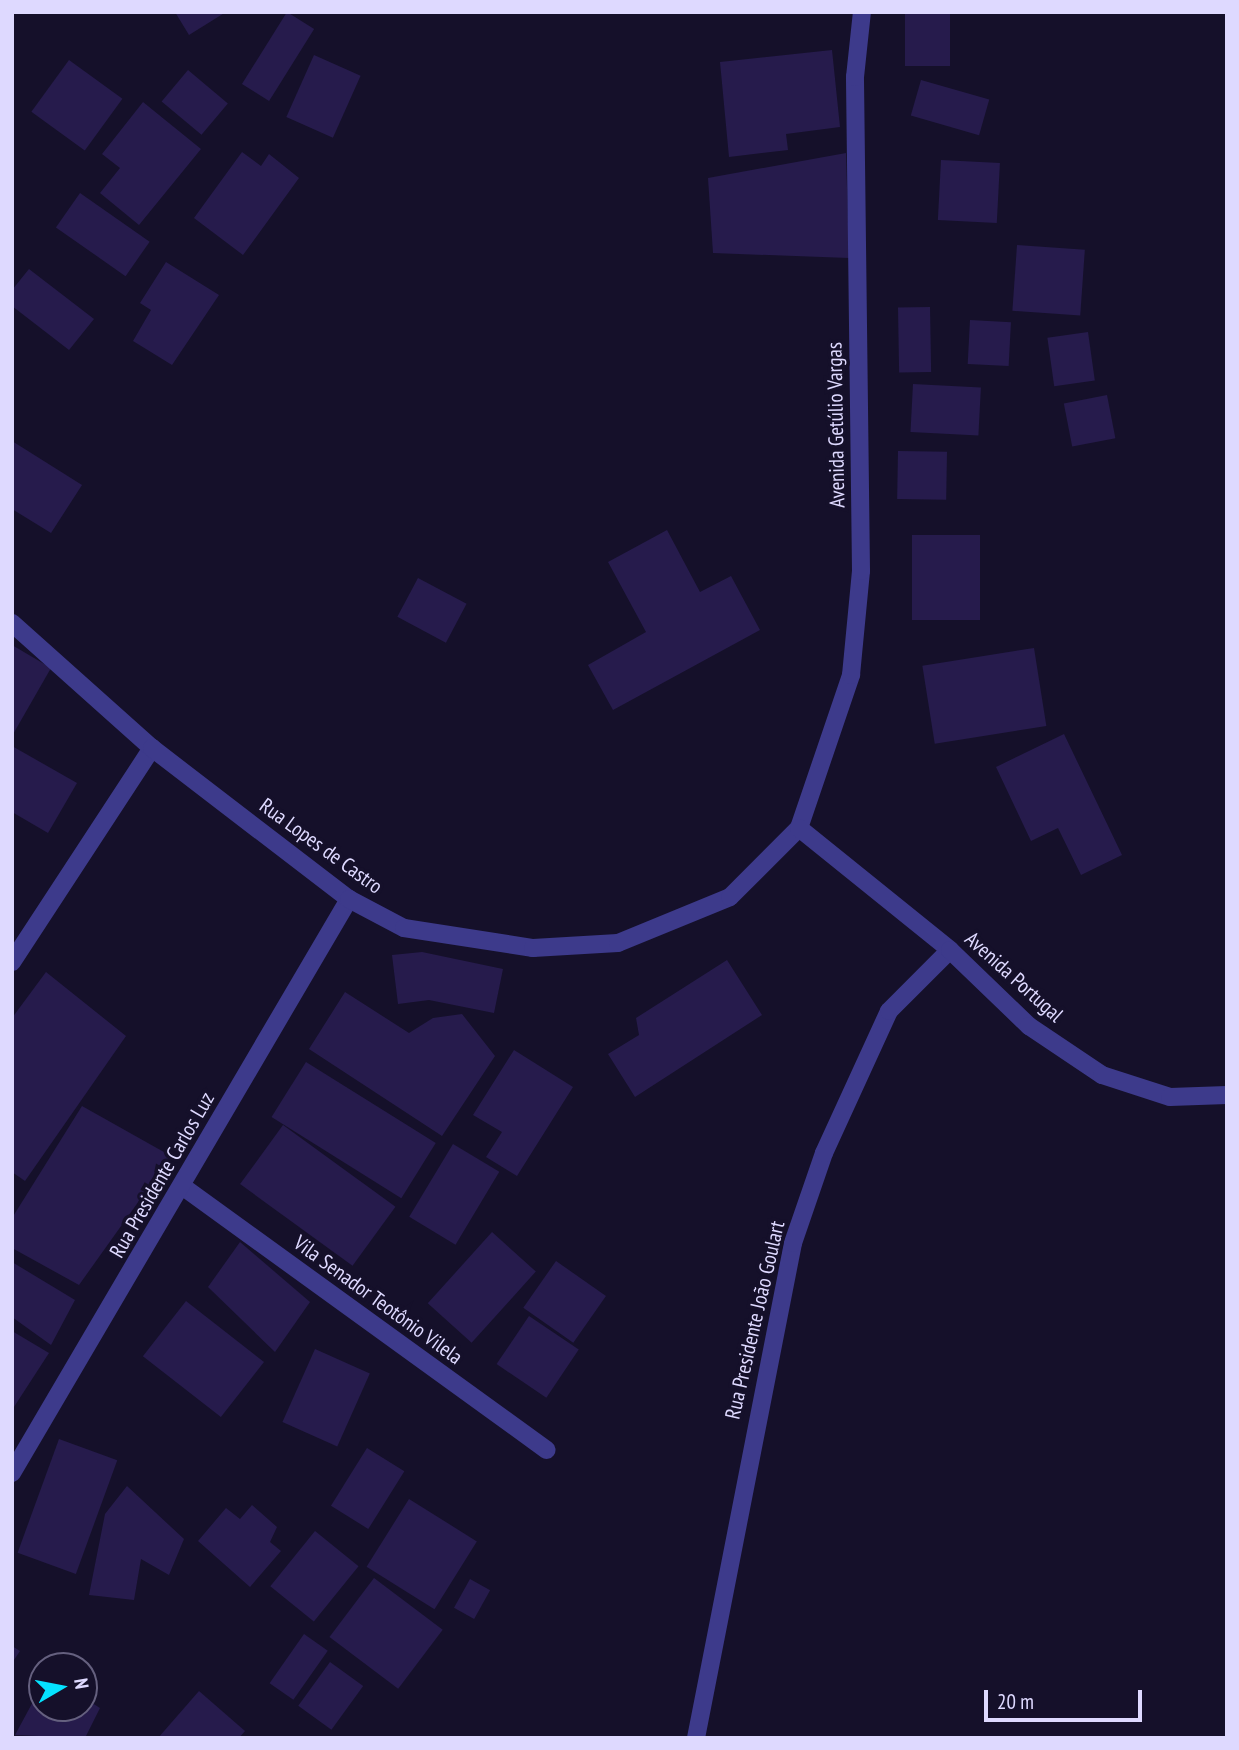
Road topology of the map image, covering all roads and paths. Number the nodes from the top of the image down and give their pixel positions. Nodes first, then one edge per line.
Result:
1 (862, 12) edge
2 (12, 623) edge
3 (152, 748) junction
4 (799, 828) junction
5 (349, 899) junction
6 (950, 950) junction
7 (12, 962) edge
8 (1227, 1094) edge
9 (182, 1186) junction
10 (547, 1450) dead end
11 (12, 1473) edge
12 (696, 1738) edge

1 - 4 street, Avenida Getúlio Vargas
2 - 3 street, Rua Lopes de Castro
3 - 5 street, Rua Lopes de Castro
3 - 7 street
4 - 5 street, Rua Lopes de Castro
4 - 6 street, Avenida Portugal
5 - 9 street, Rua Presidente Carlos Luz
6 - 8 street, Avenida Portugal
6 - 12 street, Rua Presidente João Goulart
9 - 10 street, Vila Senador Teotônio Vilela
9 - 11 street, Rua Presidente Carlos Luz

